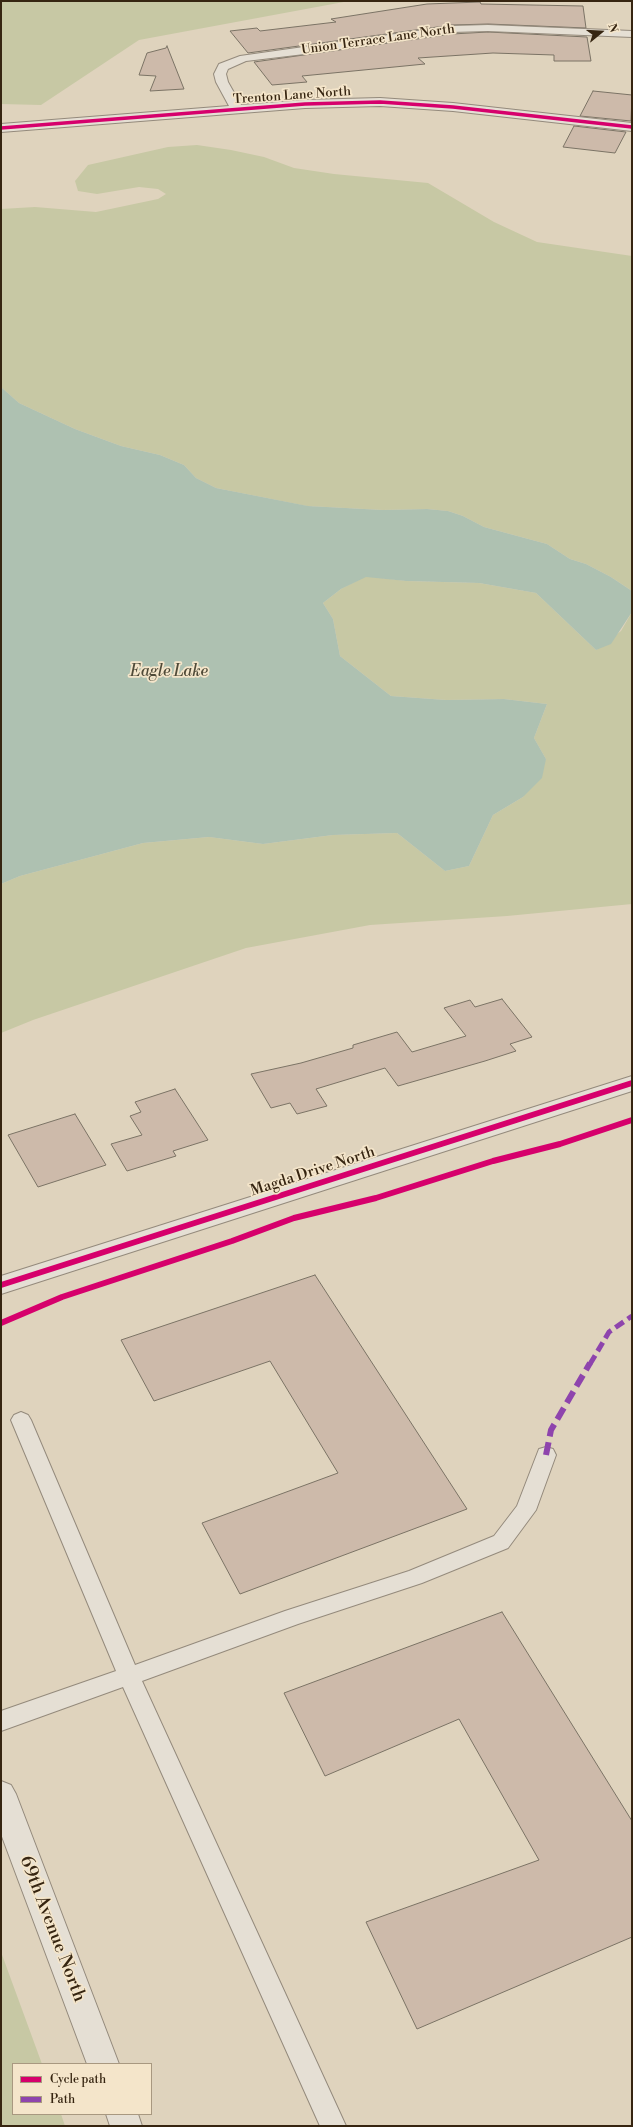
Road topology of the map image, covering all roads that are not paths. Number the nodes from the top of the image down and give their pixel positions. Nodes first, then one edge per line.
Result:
1 (632, 34) edge
2 (237, 110) junction
3 (632, 127) edge
4 (1, 128) edge
5 (632, 1083) edge
6 (1, 1285) edge
7 (21, 1420) dead end
8 (546, 1455) dead end
9 (129, 1676) junction
10 (1, 1721) edge
11 (1, 1794) edge
12 (103, 2063) edge
13 (122, 2115) edge
14 (126, 2126) edge
15 (333, 2126) edge

1 - 2 street, Union Terrace Lane North
2 - 3 street, Trenton Lane North
2 - 4 street, Trenton Lane North
5 - 6 street, Magda Drive North
7 - 9 lane
8 - 9 lane
9 - 10 lane
9 - 15 lane
11 - 12 street, 69th Avenue North
13 - 14 street

